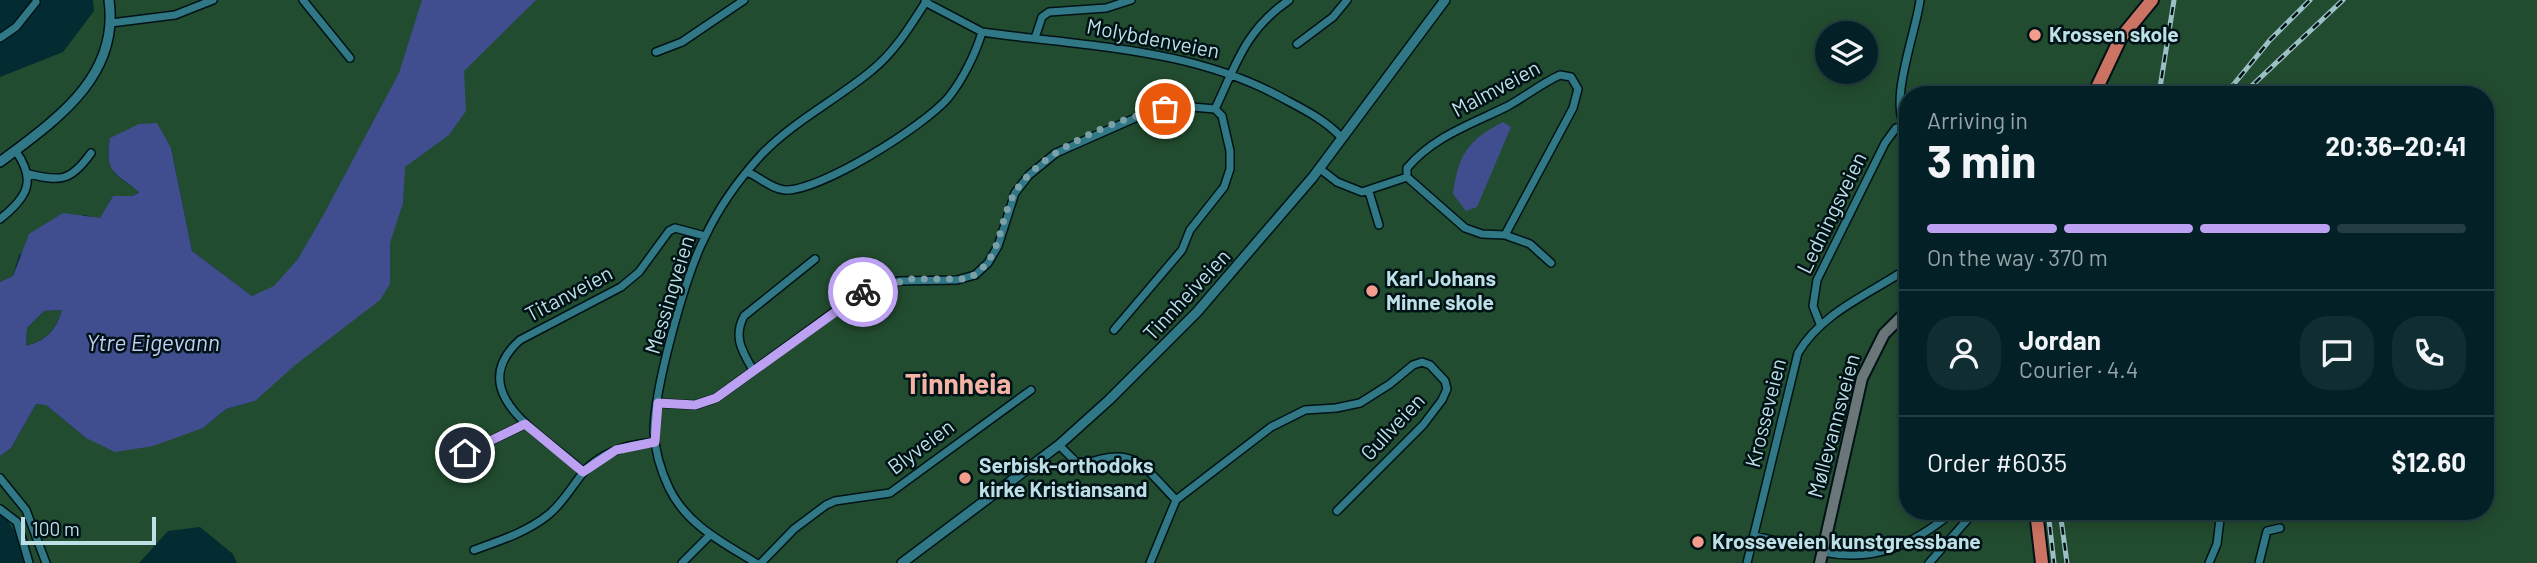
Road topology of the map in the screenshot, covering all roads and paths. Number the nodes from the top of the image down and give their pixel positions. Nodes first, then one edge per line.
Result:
1 (109, 0) edge
2 (213, 0) edge
3 (303, 0) edge
4 (744, 0) edge
5 (1131, 0) edge
6 (1289, 0) edge
7 (1347, 0) edge
8 (1445, 0) edge
9 (1920, 0) edge
10 (2144, 0) edge
11 (2152, 0) edge
12 (926, 1) edge
13 (36, 2) dead end
14 (111, 23) junction
15 (982, 32) junction
16 (0, 38) edge
17 (1035, 38) junction
18 (1297, 44) dead end
19 (656, 51) dead end
20 (350, 58) dead end
21 (1229, 72) junction
22 (1902, 86) edge
23 (2089, 86) edge
24 (2098, 86) edge
25 (1215, 109) junction
26 (1899, 128) edge
27 (1341, 137) junction
28 (15, 150) junction
29 (91, 153) dead end
30 (0, 162) edge
31 (1319, 168) junction
32 (747, 172) junction
33 (29, 174) junction
34 (1407, 177) junction
35 (1369, 192) junction
36 (0, 219) edge
37 (1379, 225) dead end
38 (1505, 235) junction
39 (705, 236) junction
40 (815, 259) dead end
41 (1551, 263) dead end
42 (1899, 274) edge
43 (1899, 319) edge
44 (1821, 324) junction
45 (1114, 330) dead end
46 (753, 369) junction
47 (1031, 390) dead end
48 (658, 403) junction
49 (525, 424) junction
50 (655, 442) junction
51 (1059, 445) junction
52 (465, 453) dead end
53 (583, 472) junction
54 (0, 478) edge
55 (1176, 500) junction
56 (0, 509) edge
57 (1337, 511) dead end
58 (1942, 520) edge
59 (1967, 520) edge
60 (2037, 520) edge
61 (2220, 520) edge
62 (2280, 528) dead end
63 (710, 535) junction
64 (1754, 536) junction
65 (1790, 544) dead end
66 (474, 550) dead end
67 (1821, 557) edge
68 (29, 563) edge
69 (46, 563) edge
70 (681, 563) edge
71 (755, 563) edge
72 (761, 563) edge
73 (902, 563) edge
74 (1150, 563) edge
75 (1747, 563) edge
76 (1928, 563) edge
77 (2042, 563) edge
78 (2209, 563) edge
79 (2259, 563) edge

1 - 14 street
2 - 14 street
3 - 20 street
4 - 19 street
5 - 17 street
6 - 21 street
7 - 18 street
8 - 27 street, Tinnheiveien
9 - 22 street
10 - 23 highway
11 - 24 highway
12 - 15 street, Molybdenveien
12 - 32 street, Messingveien
13 - 16 street
14 - 28 street
15 - 17 street, Molybdenveien
15 - 32 street
17 - 21 street, Molybdenveien
21 - 25 street
21 - 27 street, Molybdenveien
25 - 45 street
25 - 46 street
26 - 44 street, Ledningsveien
27 - 31 street, Tinnheiveien
28 - 30 street
28 - 33 street
29 - 33 street
31 - 35 street
31 - 51 street, Tinnheiveien
32 - 39 street, Messingveien
33 - 36 street
34 - 35 street
34 - 38 street
34 - 38 street, Malmveien
35 - 37 street
38 - 41 street
39 - 48 street, Messingveien
39 - 49 street, Titanveien
40 - 46 street
42 - 44 street, Krosseveien
43 - 67 main road, Møllevannsveien
44 - 64 street, Krosseveien
46 - 48 street
47 - 72 street, Blyveien
48 - 50 street, Messingveien
49 - 52 street
49 - 53 street, Titanveien
50 - 53 street
50 - 63 street, Messingveien
51 - 55 street
51 - 73 street, Tinnheiveien
53 - 66 street
54 - 69 street
55 - 57 street, Gullveien
55 - 74 street
56 - 68 street
58 - 67 street
59 - 76 street
60 - 77 highway
61 - 78 street
62 - 79 street
63 - 70 street
63 - 71 street, Messingveien
64 - 65 street
64 - 75 street, Krosseveien

